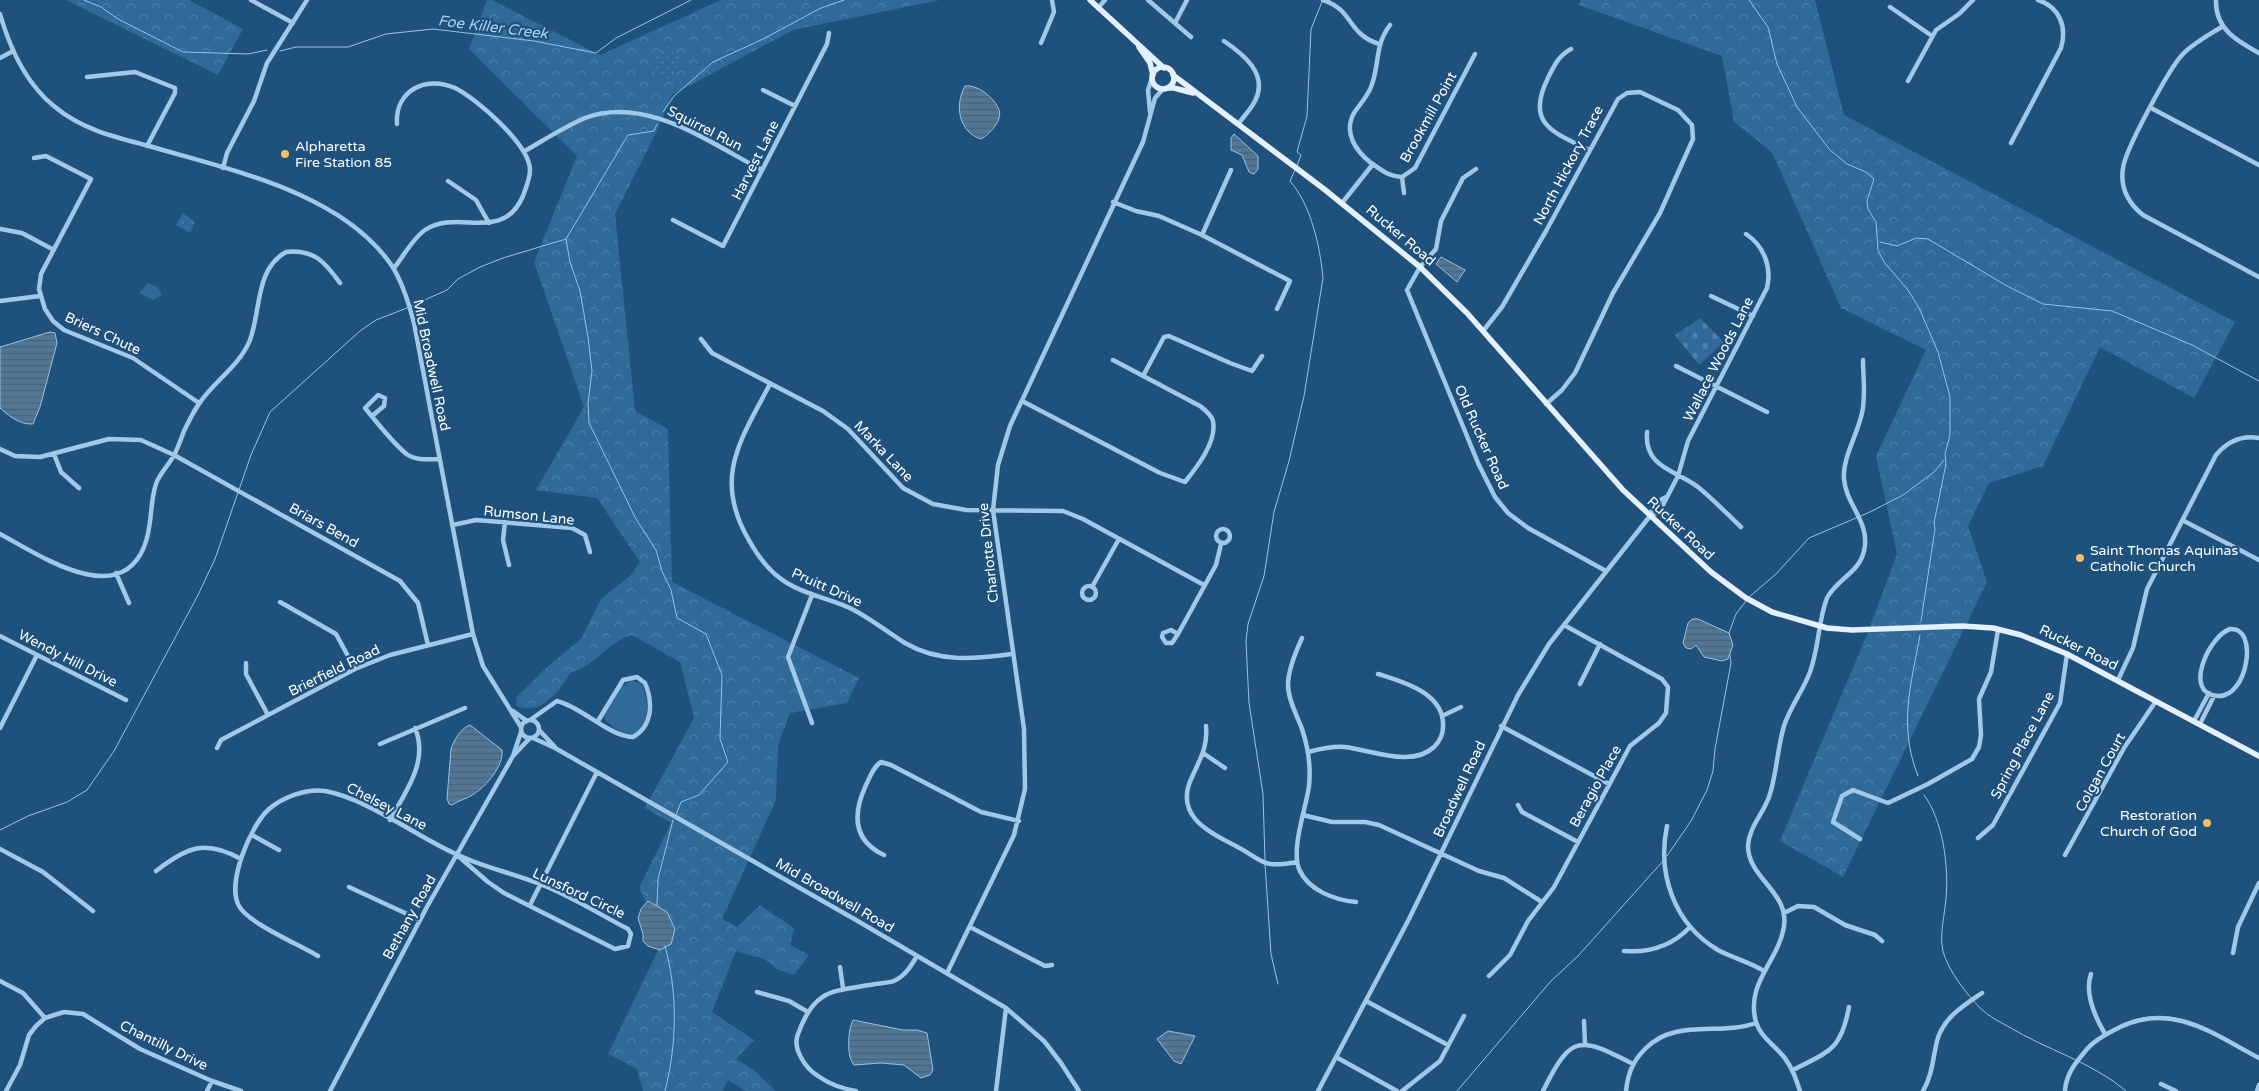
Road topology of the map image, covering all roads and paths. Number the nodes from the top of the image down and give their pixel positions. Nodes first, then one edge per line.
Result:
1 (251, 0) edge
2 (307, 0) edge
3 (1052, 0) edge
4 (1090, 0) edge
5 (1105, 0) edge
6 (1187, 0) edge
7 (1323, 0) edge
8 (1973, 0) edge
9 (2038, 0) edge
10 (2216, 0) edge
11 (1151, 1) edge
12 (1890, 7) dead end
13 (1098, 8) junction
14 (0, 14) edge
15 (293, 23) junction
16 (1175, 23) junction
17 (1390, 25) dead end
18 (2223, 26) junction
19 (829, 33) dead end
20 (1932, 36) junction
21 (1191, 37) dead end
22 (1224, 41) dead end
23 (1136, 42) junction
24 (1041, 43) dead end
25 (1379, 44) junction
26 (1571, 49) dead end
27 (13, 51) junction
28 (2259, 53) edge
29 (1475, 54) dead end
30 (0, 58) edge
31 (1164, 68) junction
32 (1152, 76) junction
33 (1173, 76) junction
34 (87, 77) dead end
35 (1908, 81) dead end
36 (1164, 89) junction
37 (763, 90) dead end
38 (1204, 98) junction
39 (795, 106) junction
40 (2151, 108) junction
41 (1151, 114) junction
42 (1239, 123) junction
43 (397, 124) dead end
44 (2011, 143) dead end
45 (147, 146) junction
46 (1589, 150) junction
47 (524, 151) junction
48 (34, 158) dead end
49 (1373, 164) junction
50 (2259, 165) edge
51 (223, 168) junction
52 (1476, 169) dead end
53 (762, 170) junction
54 (1231, 170) dead end
55 (1402, 177) junction
56 (448, 181) dead end
57 (1404, 193) dead end
58 (1113, 202) junction
59 (1342, 203) junction
60 (673, 220) dead end
61 (489, 223) junction
62 (0, 229) edge
63 (1746, 234) dead end
64 (1202, 235) junction
65 (54, 250) junction
66 (1420, 267) junction
67 (394, 268) junction
68 (2259, 277) edge
69 (340, 283) dead end
70 (40, 296) junction
71 (1712, 296) dead end
72 (0, 301) edge
73 (1277, 309) dead end
74 (1753, 316) junction
75 (1483, 332) junction
76 (701, 339) dead end
77 (1262, 356) dead end
78 (1113, 360) dead end
79 (1863, 360) dead end
80 (1676, 366) dead end
81 (1143, 376) junction
82 (770, 384) junction
83 (1716, 386) junction
84 (1022, 401) junction
85 (199, 403) junction
86 (1546, 404) junction
87 (1767, 412) dead end
88 (372, 416) junction
89 (1647, 432) dead end
90 (2259, 438) edge
91 (0, 449) edge
92 (54, 454) junction
93 (174, 455) junction
94 (440, 459) junction
95 (1678, 476) junction
96 (79, 488) dead end
97 (993, 510) junction
98 (1650, 516) junction
99 (2184, 521) junction
100 (504, 522) junction
101 (453, 525) junction
102 (1741, 527) dead end
103 (0, 534) edge
104 (1119, 539) junction
105 (1221, 544) dead end
106 (590, 552) dead end
107 (2259, 560) edge
108 (509, 565) dead end
109 (1606, 571) junction
110 (116, 573) junction
111 (1204, 585) junction
112 (1092, 587) dead end
113 (812, 594) junction
114 (280, 602) dead end
115 (129, 603) dead end
116 (1564, 625) junction
117 (1820, 627) junction
118 (1998, 630) junction
119 (473, 634) junction
120 (1178, 634) dead end
121 (0, 636) edge
122 (1302, 638) dead end
123 (2252, 640) dead end
124 (1600, 644) junction
125 (428, 645) junction
126 (1012, 654) junction
127 (2067, 654) junction
128 (37, 655) junction
129 (2254, 657) dead end
130 (246, 663) dead end
131 (356, 669) junction
132 (1378, 674) dead end
133 (2118, 680) junction
134 (1580, 684) dead end
135 (2209, 693) junction
136 (2214, 696) junction
137 (126, 700) dead end
138 (2156, 701) junction
139 (1461, 707) dead end
140 (465, 708) dead end
141 (510, 708) junction
142 (541, 714) junction
143 (268, 716) junction
144 (1442, 716) junction
145 (528, 721) junction
146 (598, 721) junction
147 (2194, 721) junction
148 (812, 723) dead end
149 (2200, 724) junction
150 (1206, 726) dead end
151 (1501, 726) junction
152 (538, 727) junction
153 (0, 728) edge
154 (415, 728) junction
155 (521, 729) junction
156 (531, 738) junction
157 (380, 744) dead end
158 (217, 748) dead end
159 (555, 748) junction
160 (1308, 752) junction
161 (1204, 753) junction
162 (513, 756) junction
163 (2259, 756) edge
164 (1225, 768) dead end
165 (597, 772) junction
166 (1609, 784) junction
167 (1518, 805) dead end
168 (1303, 815) junction
169 (390, 820) junction
170 (1019, 821) junction
171 (1668, 826) dead end
172 (252, 835) junction
173 (1978, 838) dead end
174 (1860, 839) dead end
175 (1578, 842) junction
176 (0, 849) edge
177 (279, 850) dead end
178 (1440, 854) junction
179 (456, 855) junction
180 (884, 855) dead end
181 (2065, 855) dead end
182 (241, 859) junction
183 (1297, 862) junction
184 (156, 871) dead end
185 (2259, 883) edge
186 (540, 884) junction
187 (349, 887) dead end
188 (1356, 902) dead end
189 (1542, 902) junction
190 (530, 905) junction
191 (93, 911) dead end
192 (1784, 913) junction
193 (420, 920) junction
194 (970, 927) junction
195 (1690, 927) junction
196 (1882, 941) dead end
197 (1624, 951) dead end
198 (2233, 953) dead end
199 (318, 956) dead end
200 (917, 956) junction
201 (1052, 964) dead end
202 (840, 967) dead end
203 (1764, 971) junction
204 (946, 973) junction
205 (2091, 974) dead end
206 (1489, 976) dead end
207 (0, 980) edge
208 (843, 988) junction
209 (757, 992) dead end
210 (1982, 993) dead end
211 (1366, 1001) junction
212 (1849, 1007) dead end
213 (1006, 1008) junction
214 (808, 1012) junction
215 (1464, 1016) dead end
216 (45, 1018) junction
217 (1584, 1021) dead end
218 (1756, 1024) junction
219 (2105, 1034) junction
220 (1585, 1044) junction
221 (1448, 1045) junction
222 (1336, 1057) junction
223 (2259, 1058) edge
224 (1633, 1064) junction
225 (1792, 1070) junction
226 (212, 1081) junction
227 (2162, 1084) dead end
228 (2259, 1085) edge
229 (843, 1090) edge
230 (6, 1091) edge
231 (208, 1091) edge
232 (241, 1091) edge
233 (330, 1091) edge
234 (856, 1091) edge
235 (996, 1091) edge
236 (1079, 1091) edge
237 (1318, 1091) edge
238 (1397, 1091) edge
239 (1402, 1091) edge
240 (1542, 1091) edge
241 (1626, 1091) edge
242 (1800, 1091) edge
243 (1922, 1091) edge
244 (2066, 1091) edge
245 (2176, 1091) edge
246 (2257, 1091) edge

1 - 15 street
2 - 15 street
3 - 24 street
4 - 13 main road
5 - 13 street
6 - 16 street
7 - 25 street
8 - 20 street
9 - 44 street
10 - 18 street
11 - 16 street
12 - 20 street
13 - 23 main road
14 - 27 street, Mid Broadwell Road
15 - 51 street
16 - 21 street
17 - 25 street, Brookmill Point
18 - 28 street
18 - 40 street
19 - 39 street, Harvest Lane
20 - 35 street
22 - 42 street
23 - 31 main road
23 - 32 main road
25 - 49 street, Brookmill Point
26 - 46 street
27 - 30 street
27 - 45 street, Mid Broadwell Road
29 - 55 street, Brookmill Point
31 - 32 main road
31 - 33 main road
32 - 36 main road
32 - 41 street, Charlotte Drive
33 - 36 main road
33 - 38 main road, Rucker Road
34 - 45 street
36 - 38 main road, Rucker Road
36 - 41 street, Charlotte Drive
37 - 39 street
38 - 42 main road, Rucker Road
39 - 53 street, Harvest Lane
40 - 50 street
40 - 68 street
41 - 58 street, Charlotte Drive
42 - 59 main road, Rucker Road
43 - 47 street
45 - 51 street, Mid Broadwell Road
46 - 75 street, North Hickory Trace
46 - 86 street, North Hickory Trace
47 - 53 street, Squirrel Run
47 - 61 street
48 - 65 street
49 - 55 street, Brookmill Point
49 - 59 street
51 - 67 street, Mid Broadwell Road
52 - 66 street
53 - 60 street, Harvest Lane
54 - 64 street
55 - 57 street
56 - 61 street
58 - 64 street
58 - 84 street, Charlotte Drive
59 - 66 main road, Rucker Road
61 - 67 street
62 - 65 street
63 - 74 street, Wallace Woods Lane
64 - 73 street
65 - 70 street
66 - 75 main road, Rucker Road
66 - 109 street, Old Rucker Road
67 - 94 street, Mid Broadwell Road
69 - 85 street
70 - 72 street
70 - 85 street, Briers Chute
71 - 74 street
74 - 83 street, Wallace Woods Lane
75 - 86 main road, Rucker Road
76 - 82 street, Marka Lane
77 - 81 street
78 - 81 street
79 - 117 street
80 - 83 street
81 - 84 street
82 - 97 street, Marka Lane
82 - 113 street, Pruitt Drive
83 - 87 street
83 - 95 street, Wallace Woods Lane
84 - 97 street, Charlotte Drive
85 - 93 street
86 - 98 main road, Rucker Road
88 - 88 street
88 - 94 street
89 - 95 street
90 - 99 street
91 - 92 street, Briars Bend
92 - 93 street, Briars Bend
92 - 96 street
93 - 110 street
93 - 125 street, Briars Bend
94 - 101 street, Mid Broadwell Road
95 - 98 street, Wallace Woods Lane
95 - 102 street
97 - 104 street, Marka Lane
97 - 126 street, Charlotte Drive
98 - 109 street, Broadwell Road
98 - 117 main road, Rucker Road
99 - 107 street
99 - 133 street
100 - 101 street, Rumson Lane
100 - 106 street, Rumson Lane
100 - 108 street
101 - 119 street, Mid Broadwell Road
103 - 110 street
104 - 111 street, Marka Lane
104 - 112 street
105 - 111 street
109 - 116 street, Broadwell Road
110 - 115 street
111 - 120 street
113 - 126 street, Pruitt Drive
113 - 148 street
114 - 131 street
116 - 124 street, Beragio Place
116 - 151 street, Broadwell Road
117 - 118 main road, Rucker Road
117 - 192 street
118 - 127 main road, Rucker Road
118 - 174 street
119 - 125 street, Brierfield Road
119 - 141 street, Mid Broadwell Road
121 - 128 street, Wendy Hill Drive
122 - 160 street
123 - 135 street
124 - 134 street
124 - 166 street, Beragio Place
125 - 131 street, Brierfield Road
126 - 170 street, Charlotte Drive
127 - 133 main road, Rucker Road
127 - 173 street, Spring Place Lane
128 - 137 street, Wendy Hill Drive
128 - 153 street
129 - 136 street
130 - 143 street
131 - 143 street, Brierfield Road
132 - 144 street
133 - 138 main road, Rucker Road
135 - 136 street
135 - 147 street
136 - 149 street
138 - 147 main road, Rucker Road
138 - 181 street, Colgan Court
139 - 144 street
140 - 154 street
141 - 145 street, Mid Broadwell Road
141 - 155 street, Mid Broadwell Road
142 - 145 street
142 - 146 street
142 - 152 street, Bethany Road
143 - 158 street, Brierfield Road
144 - 160 street
145 - 152 street, Mid Broadwell Road
145 - 155 street
146 - 146 street
147 - 149 main road, Rucker Road
149 - 163 main road, Rucker Road
150 - 161 street
151 - 166 street
151 - 178 street, Broadwell Road
152 - 156 street, Bethany Road
152 - 159 street, Mid Broadwell Road
154 - 157 street
154 - 169 street
155 - 156 street, Mid Broadwell Road
155 - 162 street, Bethany Road
156 - 159 street, Mid Broadwell Road
156 - 162 street, Bethany Road
159 - 165 street, Mid Broadwell Road
160 - 168 street
161 - 164 street
161 - 183 street
162 - 179 street, Bethany Road
165 - 186 street
165 - 200 street, Mid Broadwell Road
166 - 175 street, Beragio Place
167 - 175 street
168 - 178 street
168 - 183 street
169 - 172 street, Chelsey Lane
169 - 179 street, Chelsey Lane
170 - 180 street
170 - 194 street, Charlotte Drive
171 - 195 street
172 - 177 street
172 - 182 street, Chelsey Lane
175 - 189 street, Beragio Place
176 - 191 street
178 - 189 street
178 - 211 street, Broadwell Road
179 - 186 street, Lunsford Circle
179 - 190 street, Lunsford Circle
179 - 193 street, Bethany Road
182 - 184 street
182 - 199 street, Chelsey Lane
183 - 188 street
185 - 198 street
186 - 190 street
186 - 190 street, Lunsford Circle
187 - 193 street
189 - 206 street, Beragio Place
192 - 196 street
192 - 203 street
193 - 233 street, Bethany Road
194 - 201 street
194 - 204 street, Charlotte Drive
195 - 197 street
195 - 203 street
200 - 204 street, Mid Broadwell Road
200 - 208 street
202 - 208 street
203 - 218 street
204 - 213 street, Mid Broadwell Road
205 - 219 street
207 - 216 street
208 - 214 street
209 - 214 street
210 - 243 street
211 - 221 street
211 - 222 street, Broadwell Road
212 - 225 street
213 - 235 street
213 - 236 street, Mid Broadwell Road
214 - 229 street
215 - 221 street
216 - 226 street, Chantilly Drive
216 - 230 street
217 - 220 street
218 - 224 street
218 - 225 street
219 - 223 street
219 - 244 street
220 - 224 street
220 - 240 street
221 - 239 street
222 - 237 street, Broadwell Road
222 - 238 street
224 - 241 street
225 - 242 street
226 - 231 street
226 - 232 street, Chantilly Drive
227 - 245 street
228 - 246 street
229 - 234 street

